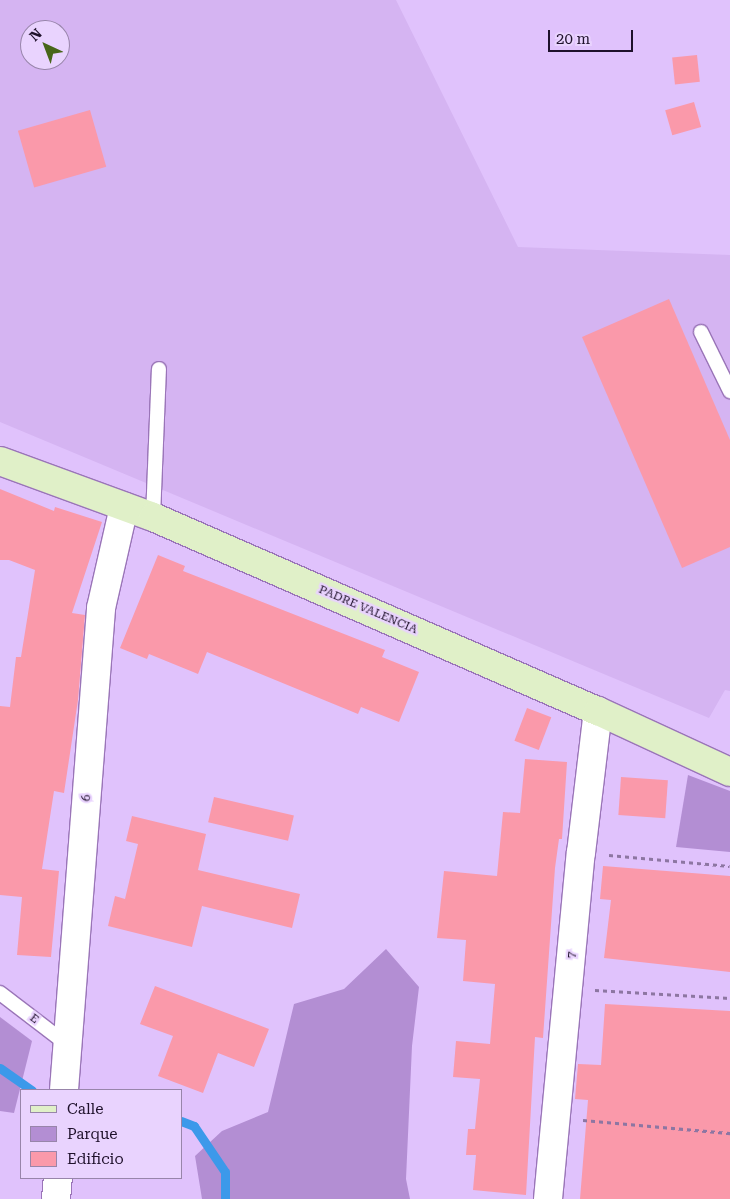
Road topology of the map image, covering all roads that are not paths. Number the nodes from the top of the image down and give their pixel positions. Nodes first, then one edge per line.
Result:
1 (701, 332) dead end
2 (159, 369) dead end
3 (730, 391) edge
4 (0, 461) edge
5 (124, 507) junction
6 (152, 517) junction
7 (598, 710) junction
8 (730, 772) edge
9 (0, 994) edge
10 (68, 1045) junction
11 (64, 1089) edge
12 (58, 1179) edge
13 (56, 1199) edge
14 (548, 1199) edge

1 - 3 lane
2 - 6 lane
4 - 5 street, PADRE VALENCIA
5 - 6 street, PADRE VALENCIA
5 - 10 street, 6
6 - 7 street, PADRE VALENCIA
7 - 8 street, PADRE VALENCIA
7 - 14 street, 7
9 - 10 lane, E
10 - 11 street, 6
12 - 13 street

